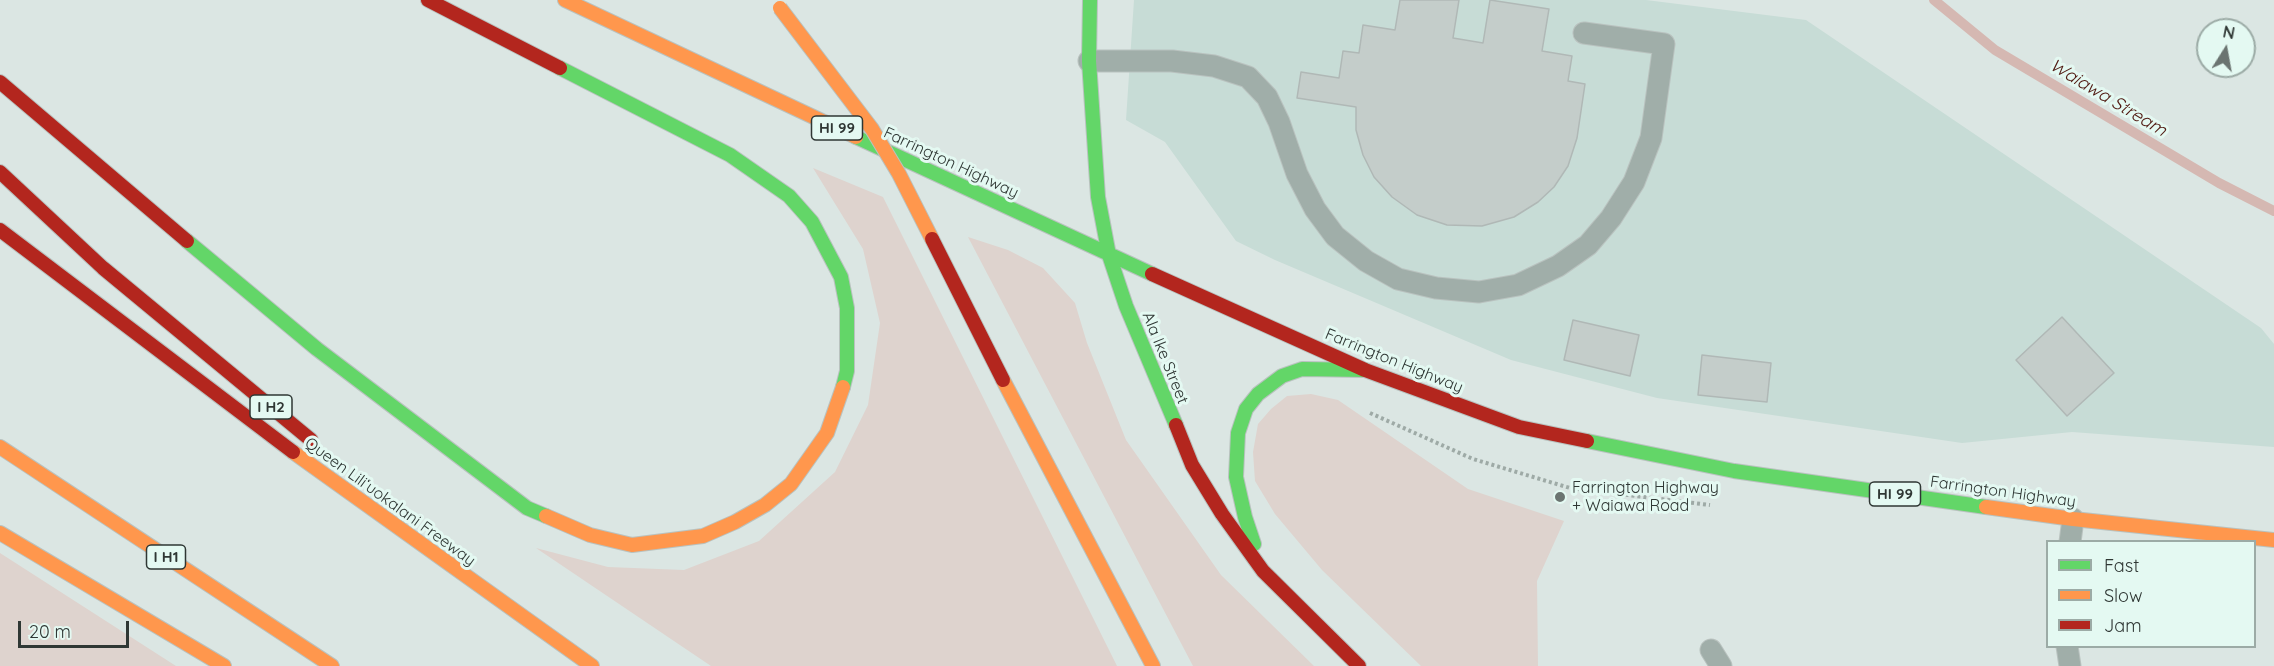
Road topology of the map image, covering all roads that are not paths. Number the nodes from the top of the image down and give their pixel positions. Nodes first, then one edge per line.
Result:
1 (428, 0) edge
2 (565, 0) edge
3 (1090, 0) edge
4 (776, 4) edge
5 (1584, 33) dead end
6 (1089, 61) junction
7 (0, 82) edge
8 (0, 172) edge
9 (0, 230) edge
10 (1109, 255) junction
11 (1365, 369) junction
12 (0, 447) edge
13 (321, 448) dead end
14 (385, 501) dead end
15 (2073, 519) junction
16 (0, 533) edge
17 (2070, 540) edge
18 (2274, 540) edge
19 (1263, 571) junction
20 (549, 636) junction
21 (2067, 648) edge
22 (224, 666) edge
23 (332, 666) edge
24 (592, 666) edge
25 (1153, 666) edge
26 (1359, 666) edge
27 (2070, 666) edge

1 - 7 main road
2 - 10 main road, Farrington Highway / HI 99
3 - 6 main road, Ala Ike Street
4 - 25 main road, bridge
5 - 6 lane
6 - 10 main road, Ala Ike Street
8 - 13 main road, I H2
9 - 20 main road, Queen Liliʻuokalani Freeway
10 - 11 main road, Farrington Highway / HI 99
10 - 19 main road, Ala Ike Street
11 - 15 main road, Farrington Highway / HI 99
11 - 19 main road
12 - 23 main road, I H1
14 - 20 main road
15 - 17 lane
15 - 18 main road, Farrington Highway / HI 99
16 - 22 main road
19 - 26 main road, Ala Ike Street
20 - 24 main road, Queen Liliʻuokalani Freeway
21 - 27 lane

